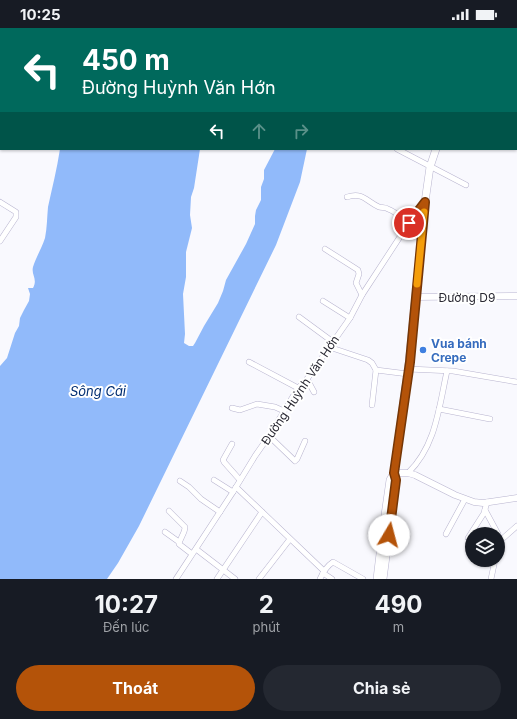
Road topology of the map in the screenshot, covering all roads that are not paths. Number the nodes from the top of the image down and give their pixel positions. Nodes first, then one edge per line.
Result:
1 (399, 150) edge
2 (436, 150) edge
3 (430, 167) junction
4 (466, 185) dead end
5 (347, 197) dead end
6 (0, 202) edge
7 (425, 202) junction
8 (409, 223) junction
9 (0, 241) edge
10 (325, 248) dead end
11 (362, 295) junction
12 (517, 296) edge
13 (416, 297) junction
14 (323, 301) dead end
15 (298, 317) dead end
16 (350, 318) junction
17 (331, 345) junction
18 (249, 362) dead end
19 (376, 370) junction
20 (447, 371) junction
21 (408, 372) junction
22 (307, 379) junction
23 (517, 382) edge
24 (298, 388) junction
25 (314, 392) dead end
26 (372, 405) dead end
27 (232, 408) dead end
28 (439, 409) junction
29 (284, 411) junction
30 (490, 420) dead end
31 (269, 436) junction
32 (305, 441) dead end
33 (232, 444) dead end
34 (394, 473) junction
35 (408, 473) junction
36 (214, 480) dead end
37 (240, 480) junction
38 (180, 481) dead end
39 (234, 490) junction
40 (517, 498) edge
41 (465, 499) junction
42 (487, 502) junction
43 (485, 510) junction
44 (169, 511) dead end
45 (220, 512) junction
46 (262, 512) junction
47 (517, 526) edge
48 (475, 527) edge
49 (494, 527) edge
50 (165, 532) dead end
51 (446, 534) dead end
52 (505, 536) edge
53 (290, 539) junction
54 (179, 542) junction
55 (196, 548) junction
56 (192, 554) junction
57 (494, 567) edge
58 (223, 570) junction
59 (324, 572) junction
60 (176, 579) edge
61 (217, 579) edge
62 (236, 579) edge
63 (259, 579) edge
64 (320, 579) edge
65 (332, 579) edge
66 (363, 579) edge
67 (377, 579) edge
68 (383, 579) edge
69 (491, 579) edge

1 - 3 street
2 - 3 main road
3 - 4 street
3 - 7 main road
5 - 8 street
6 - 9 street
7 - 8 street, Đường Huỳnh Văn Hớn
7 - 13 main road
8 - 11 street, Đường Huỳnh Văn Hớn
10 - 11 street
11 - 16 street, Đường Huỳnh Văn Hớn
12 - 13 street, Đường D9
13 - 21 main road
14 - 16 street
15 - 17 street
16 - 17 street, Đường Huỳnh Văn Hớn
17 - 19 street
17 - 22 street, Đường Huỳnh Văn Hớn
18 - 24 street
19 - 21 street
19 - 26 street
20 - 21 street
20 - 23 street
20 - 28 street
21 - 34 main road
22 - 24 street, Đường Huỳnh Văn Hớn
22 - 25 street
24 - 29 street, Đường Huỳnh Văn Hớn
27 - 29 street
28 - 30 street
28 - 35 street
29 - 31 street, Đường Huỳnh Văn Hớn
31 - 32 street
31 - 37 street, Đường Huỳnh Văn Hớn
33 - 37 street
34 - 35 street
34 - 67 main road
34 - 68 main road
35 - 41 street
36 - 39 street
37 - 39 street, Đường Huỳnh Văn Hớn
38 - 45 street
39 - 45 street, Đường Huỳnh Văn Hớn
39 - 46 street
40 - 42 street
41 - 42 street
41 - 51 street
42 - 43 street
43 - 48 street
43 - 49 street
44 - 54 street
45 - 55 street, Đường Huỳnh Văn Hớn
46 - 53 street
46 - 58 street
47 - 52 street
50 - 54 street
53 - 59 street
53 - 63 street
54 - 56 street
55 - 56 street, Đường Huỳnh Văn Hớn
55 - 58 street
56 - 60 street, Đường Huỳnh Văn Hớn
57 - 69 street
58 - 61 street
58 - 62 street
59 - 64 street
59 - 65 street
59 - 66 street

